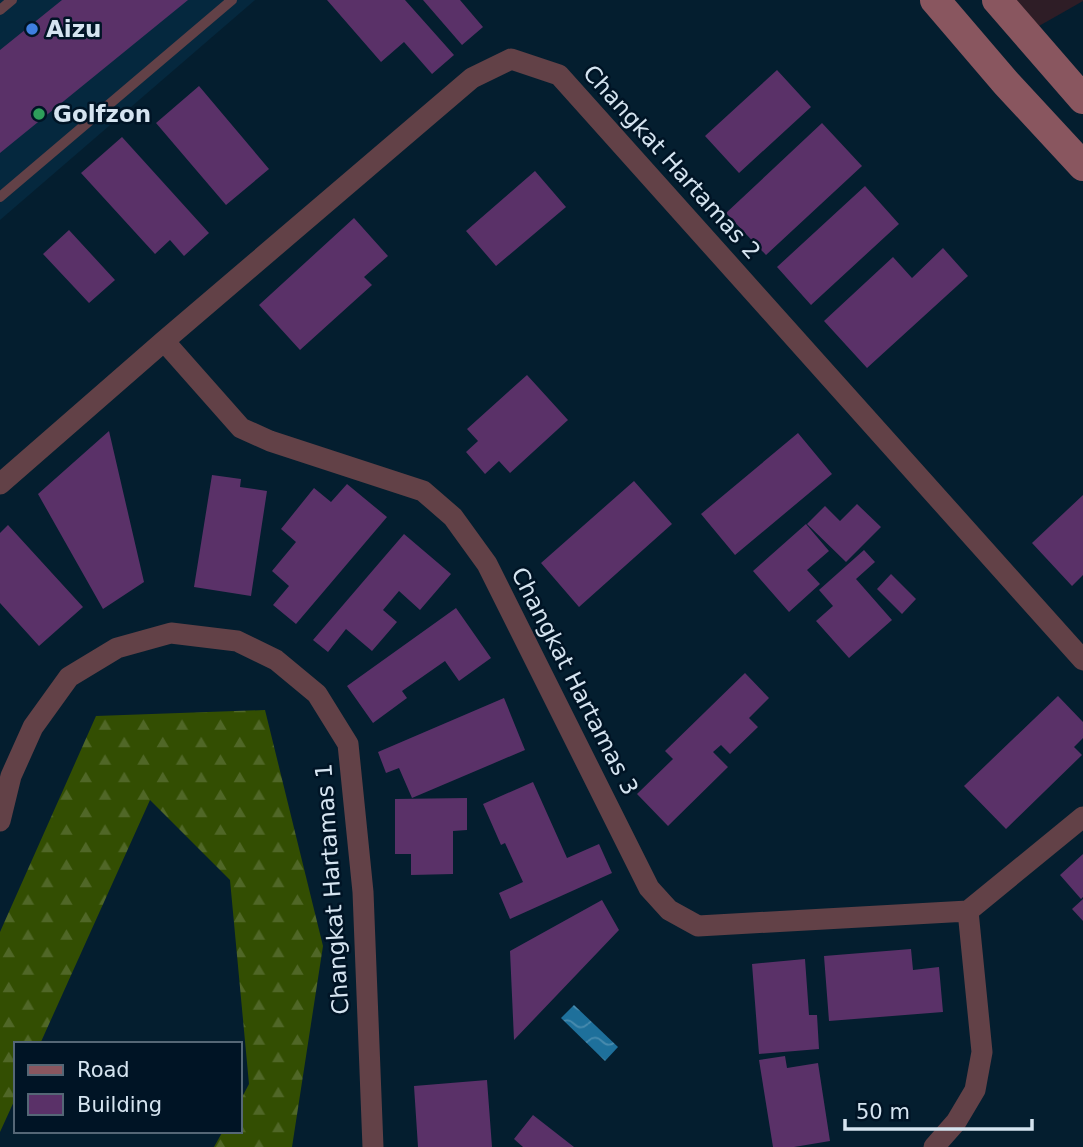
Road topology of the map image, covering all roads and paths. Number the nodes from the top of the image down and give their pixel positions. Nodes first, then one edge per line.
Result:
1 (12, 0) edge
2 (232, 0) edge
3 (935, 0) edge
4 (996, 0) edge
5 (0, 10) edge
6 (1006, 83) junction
7 (1079, 87) edge
8 (1077, 158) edge
9 (0, 198) edge
10 (164, 341) junction
11 (0, 484) edge
12 (1083, 660) edge
13 (1083, 817) edge
14 (0, 821) edge
15 (968, 911) junction
16 (373, 1147) edge
17 (934, 1147) edge

1 - 5 lane
2 - 9 lane
3 - 6 street
4 - 7 street
6 - 7 street
6 - 8 street
7 - 8 street
10 - 11 street, Changkat Hartamas 2
10 - 12 street, Changkat Hartamas 2
10 - 15 street, Changkat Hartamas 3
13 - 15 street
14 - 16 street, Changkat Hartamas 1
15 - 17 street

